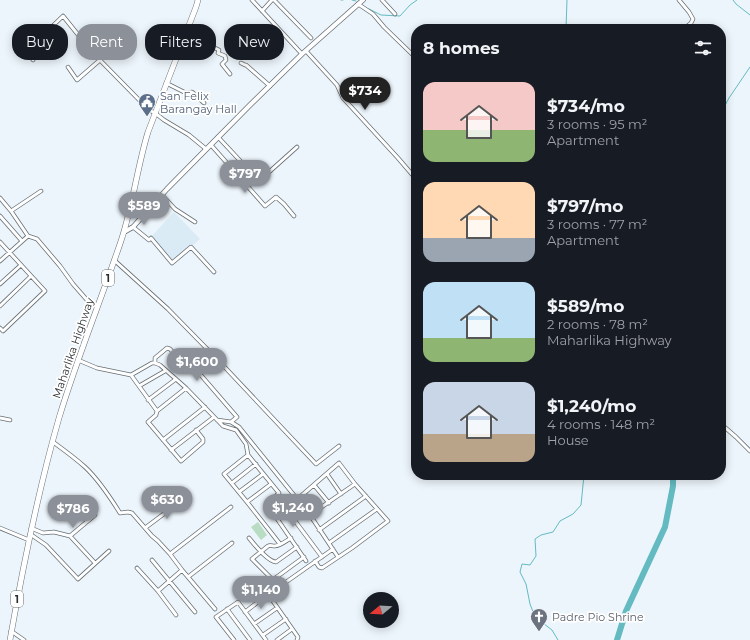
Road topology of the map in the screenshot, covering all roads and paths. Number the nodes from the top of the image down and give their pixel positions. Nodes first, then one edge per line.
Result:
1 (198, 0) edge
2 (252, 0) edge
3 (273, 0) edge
4 (363, 0) edge
5 (382, 0) edge
6 (679, 0) edge
7 (358, 4) junction
8 (262, 11) junction
9 (395, 14) dead end
10 (55, 24) edge
11 (189, 24) edge
12 (690, 24) edge
13 (76, 32) edge
14 (311, 38) dead end
15 (216, 48) edge
16 (304, 53) junction
17 (411, 53) edge
18 (100, 60) joint
19 (175, 60) edge
20 (241, 63) dead end
21 (68, 67) dead end
22 (230, 74) dead end
23 (166, 83) junction
24 (270, 86) junction
25 (204, 103) dead end
26 (155, 113) junction
27 (218, 137) junction
28 (211, 145) junction
29 (297, 147) dead end
30 (206, 149) junction
31 (411, 173) edge
32 (41, 191) dead end
33 (162, 194) junction
34 (0, 198) edge
35 (11, 211) junction
36 (0, 216) edge
37 (294, 216) dead end
38 (195, 222) dead end
39 (133, 227) junction
40 (124, 232) junction
41 (28, 236) junction
42 (22, 241) junction
43 (0, 242) edge
44 (10, 252) junction
45 (114, 260) junction
46 (0, 261) edge
47 (21, 265) junction
48 (214, 272) dead end
49 (31, 276) junction
50 (0, 284) edge
51 (0, 306) edge
52 (98, 306) junction
53 (0, 328) edge
54 (78, 360) junction
55 (155, 363) junction
56 (165, 371) junction
57 (130, 375) junction
58 (176, 379) junction
59 (139, 386) junction
60 (186, 388) junction
61 (148, 400) junction
62 (204, 407) junction
63 (157, 412) junction
64 (214, 417) junction
65 (0, 418) edge
66 (10, 420) dead end
67 (217, 420) junction
68 (231, 422) junction
69 (726, 428) edge
70 (196, 430) junction
71 (163, 440) junction
72 (53, 442) junction
73 (339, 446) dead end
74 (171, 450) junction
75 (750, 451) edge
76 (248, 455) junction
77 (256, 464) junction
78 (263, 474) junction
79 (327, 474) junction
80 (232, 483) junction
81 (271, 484) junction
82 (355, 484) junction
83 (314, 485) junction
84 (240, 492) junction
85 (341, 494) junction
86 (366, 496) junction
87 (298, 500) junction
88 (181, 501) dead end
89 (247, 502) junction
90 (329, 503) junction
91 (231, 506) dead end
92 (377, 509) junction
93 (95, 515) dead end
94 (310, 515) junction
95 (0, 528) edge
96 (144, 528) junction
97 (320, 530) junction
98 (31, 531) junction
99 (70, 536) junction
100 (249, 538) dead end
101 (291, 538) junction
102 (29, 540) junction
103 (232, 543) dead end
104 (329, 543) junction
105 (280, 544) junction
106 (297, 547) junction
107 (333, 549) junction
108 (109, 551) dead end
109 (261, 552) junction
110 (170, 554) junction
111 (304, 557) junction
112 (322, 557) junction
113 (338, 557) junction
114 (152, 560) dead end
115 (306, 561) dead end
116 (315, 561) junction
117 (95, 563) junction
118 (137, 568) dead end
119 (182, 570) junction
120 (188, 577) junction
121 (169, 581) junction
122 (158, 591) junction
123 (268, 596) junction
124 (277, 608) junction
125 (215, 609) dead end
126 (227, 609) junction
127 (195, 612) dead end
128 (245, 612) junction
129 (176, 615) dead end
130 (286, 619) junction
131 (254, 624) junction
132 (292, 629) junction
133 (11, 631) junction
134 (263, 635) junction
135 (10, 640) edge
136 (24, 640) edge
137 (234, 640) edge
138 (250, 640) edge
139 (266, 640) edge
140 (276, 640) edge
141 (296, 640) edge

1 - 11 highway, Maharlika Highway / 1
2 - 8 street
3 - 8 street
3 - 14 street
4 - 7 street
5 - 9 street
6 - 12 street
7 - 16 street
7 - 17 street
8 - 16 street
10 - 13 street
15 - 22 street
16 - 24 street
16 - 31 street
18 - 21 street
18 - 26 street
19 - 23 highway, Maharlika Highway / 1
20 - 24 street
23 - 25 street
23 - 26 highway, Maharlika Highway / 1
24 - 27 street
26 - 30 street
26 - 40 highway, Maharlika Highway / 1
27 - 28 street
27 - 29 street
28 - 30 street
28 - 37 street
30 - 33 street
32 - 35 street
33 - 38 street
33 - 39 street
34 - 35 street
35 - 41 street
36 - 42 street
39 - 40 street
39 - 48 street
40 - 45 highway, Maharlika Highway / 1
41 - 42 street
41 - 52 street
42 - 44 street
43 - 44 street
44 - 46 street
44 - 47 street
45 - 52 highway, Maharlika Highway / 1
45 - 73 street
47 - 49 street
47 - 50 street
49 - 51 street
49 - 53 street
52 - 54 highway, Maharlika Highway / 1
54 - 57 street
54 - 72 highway, Maharlika Highway / 1
55 - 56 street
55 - 57 street
55 - 68 street
56 - 58 street
56 - 59 street
57 - 59 street
58 - 60 street
58 - 61 street
59 - 61 street
60 - 62 street
60 - 63 street
61 - 63 street
62 - 64 street
62 - 71 street
63 - 71 street
64 - 67 street
64 - 70 street
65 - 66 street
67 - 68 street
67 - 76 street
68 - 87 street
69 - 75 street
70 - 74 street
70 - 74 street
71 - 74 street
72 - 96 street
72 - 98 highway, Maharlika Highway / 1
76 - 77 street
76 - 80 street
77 - 78 street
77 - 80 street
78 - 81 street
78 - 84 street
79 - 82 street
79 - 83 street
79 - 85 street
80 - 84 street
81 - 89 street
81 - 101 street
82 - 85 street
82 - 86 street
83 - 87 street
83 - 90 street
84 - 89 street
85 - 90 street
86 - 92 street
86 - 97 street
87 - 94 street
87 - 112 street
88 - 96 street
89 - 105 street
90 - 94 street
91 - 110 street
92 - 104 street
92 - 113 street
93 - 99 street
94 - 97 street
95 - 102 street
96 - 110 street
97 - 104 street
98 - 99 street
98 - 102 highway, Maharlika Highway / 1
98 - 117 street
99 - 117 street
100 - 109 street
101 - 105 street
101 - 106 street
102 - 133 highway, Maharlika Highway / 1
103 - 120 street
104 - 107 street
105 - 109 street
106 - 109 street
106 - 111 street
107 - 112 street
107 - 113 street
108 - 117 street
109 - 111 street
110 - 119 street
111 - 115 street
112 - 116 street
113 - 116 street
114 - 121 street
116 - 123 street
118 - 122 street
119 - 120 street
119 - 121 street
120 - 125 street
121 - 122 street
121 - 127 street
122 - 129 street
123 - 124 street
123 - 128 street
124 - 130 street
124 - 131 street
126 - 128 street
126 - 137 street
126 - 138 street
128 - 131 street
130 - 132 street
130 - 134 street
131 - 134 street
132 - 140 street
132 - 141 street
133 - 135 highway, Maharlika Highway / 1
133 - 136 street
134 - 139 street

